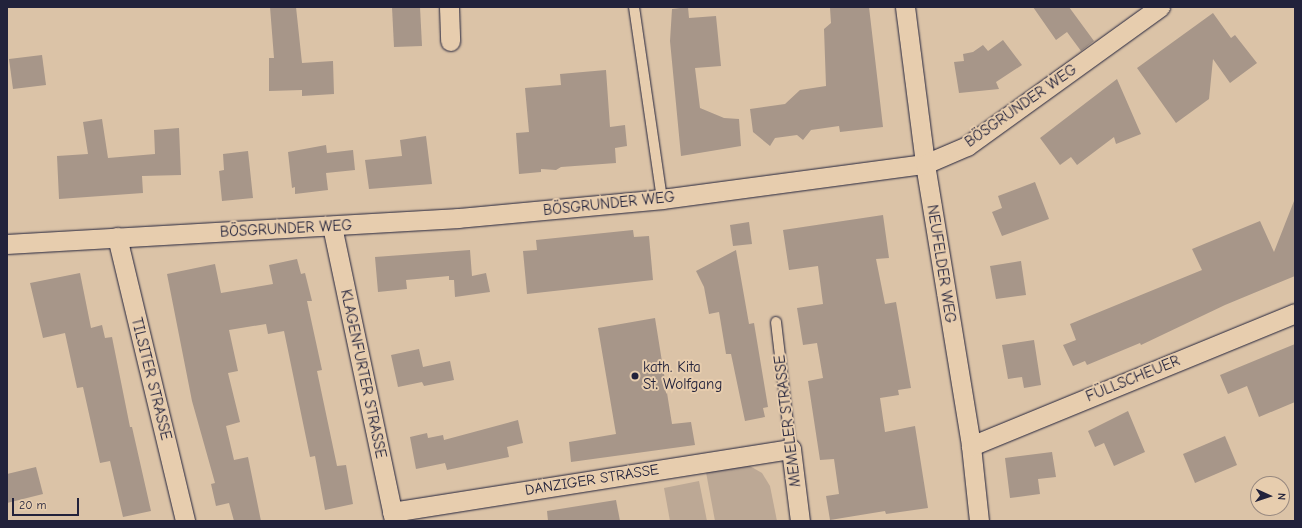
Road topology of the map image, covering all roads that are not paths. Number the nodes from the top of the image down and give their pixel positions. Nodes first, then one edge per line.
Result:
1 (448, 7) edge
2 (634, 7) edge
3 (905, 7) edge
4 (1160, 7) edge
5 (450, 41) dead end
6 (925, 164) junction
7 (662, 199) junction
8 (332, 226) junction
9 (117, 237) junction
10 (7, 244) edge
11 (1295, 313) edge
12 (776, 322) dead end
13 (971, 446) junction
14 (791, 449) junction
15 (393, 516) edge
16 (185, 521) edge
17 (800, 521) edge
18 (979, 521) edge

1 - 5 street
2 - 7 lane
3 - 6 street, NEUFELDER WEG
4 - 6 street, BÖSGRUNDER WEG
6 - 7 street, BÖSGRUNDER WEG
6 - 13 street, NEUFELDER WEG
7 - 8 street, BÖSGRUNDER WEG
8 - 9 street, BÖSGRUNDER WEG
8 - 15 street, KLAGENFURTER STRASSE
9 - 10 street, BÖSGRUNDER WEG
9 - 16 street, TILSITER STRASSE
11 - 13 street, FÜLLSCHEUER
12 - 14 lane, MEMELER STRASSE
13 - 18 street, NEUFELDER WEG
14 - 15 street, DANZIGER STRASSE
14 - 17 street, MEMELER STRASSE

